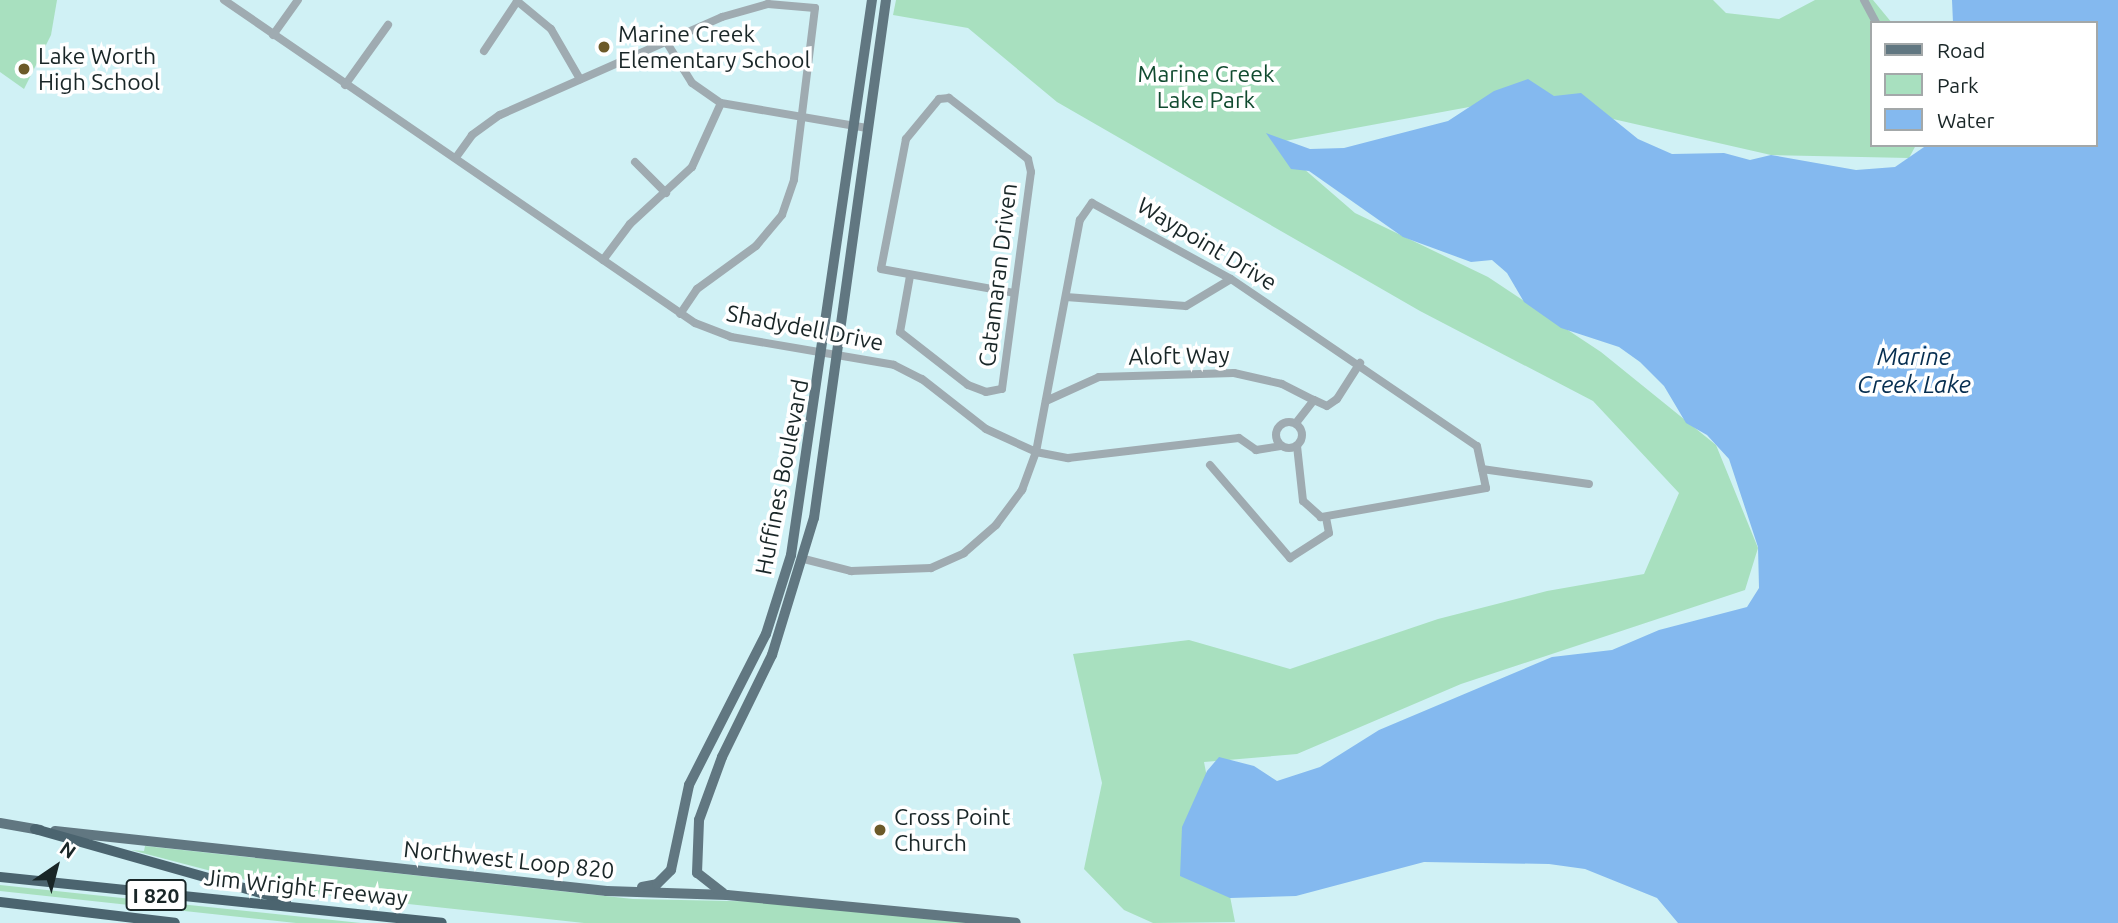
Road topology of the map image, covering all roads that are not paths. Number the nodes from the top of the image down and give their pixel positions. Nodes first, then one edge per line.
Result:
1 (224, 0) edge
2 (298, 0) edge
3 (518, 0) edge
4 (872, 0) edge
5 (886, 0) edge
6 (1864, 0) edge
7 (1875, 21) edge
8 (388, 25) dead end
9 (273, 34) junction
10 (667, 43) junction
11 (485, 51) dead end
12 (580, 79) junction
13 (345, 85) junction
14 (722, 103) junction
15 (802, 119) junction
16 (855, 126) junction
17 (867, 128) junction
18 (457, 156) junction
19 (635, 162) dead end
20 (666, 193) junction
21 (603, 260) junction
22 (910, 276) junction
23 (1231, 279) junction
24 (1014, 293) junction
25 (1066, 298) junction
26 (680, 314) junction
27 (825, 353) junction
28 (837, 355) junction
29 (1360, 363) junction
30 (1314, 400) junction
31 (1046, 401) junction
32 (1296, 423) junction
33 (1281, 446) junction
34 (1297, 446) junction
35 (1036, 452) junction
36 (1210, 465) dead end
37 (1482, 468) junction
38 (1589, 484) dead end
39 (1326, 517) junction
40 (791, 555) junction
41 (804, 559) junction
42 (706, 749) junction
43 (722, 757) junction
44 (0, 823) edge
45 (35, 829) junction
46 (0, 877) edge
47 (607, 891) junction
48 (727, 894) junction
49 (2, 902) edge
50 (313, 908) junction
51 (175, 923) edge
52 (442, 923) edge
53 (1016, 923) edge

1 - 9 street, Shadydell Drive
2 - 9 street
3 - 11 street
3 - 12 street
4 - 16 main road, Huffines Boulevard
5 - 17 main road, Huffines Boulevard
6 - 7 street
8 - 13 street
9 - 13 street, Shadydell Drive
10 - 12 street
10 - 14 street
10 - 15 street
12 - 18 street
13 - 18 street, Shadydell Drive
14 - 15 street
14 - 20 street
15 - 16 street
15 - 26 street
16 - 17 street
16 - 27 main road, Huffines Boulevard
17 - 28 main road, Huffines Boulevard
18 - 21 street, Shadydell Drive
19 - 20 street
20 - 21 street
21 - 26 street, Shadydell Drive
22 - 24 street
22 - 24 street, Catamaran Driven
22 - 24 street, Catamaran Driven
23 - 25 street
23 - 25 street, Waypoint Drive
23 - 29 street, Waypoint Drive
25 - 31 street, Waypoint Drive
26 - 27 street, Shadydell Drive
27 - 28 street, Shadydell Drive
27 - 40 main road, Huffines Boulevard
28 - 35 street, Shadydell Drive
28 - 41 main road, Huffines Boulevard
29 - 30 street
29 - 37 street, Waypoint Drive
30 - 31 street, Aloft Way
30 - 32 street
31 - 35 street, Waypoint Drive
32 - 33 street
32 - 34 street
33 - 34 street, Shadydell Drive
33 - 35 street, Shadydell Drive
34 - 39 street
35 - 41 street, Waypoint Drive
36 - 39 street
37 - 38 street
37 - 39 street, Waypoint Drive
40 - 41 main road
40 - 42 main road, Huffines Boulevard
41 - 43 main road, Huffines Boulevard
42 - 43 main road
42 - 47 main road, Huffines Boulevard
43 - 48 main road, Huffines Boulevard
44 - 45 main road, Northwest Loop 820
45 - 47 main road, Northwest Loop 820
45 - 50 highway
46 - 50 highway, Jim Wright Freeway / I 820
47 - 48 main road, Northwest Loop 820
48 - 53 main road, Northwest Loop 820
49 - 51 highway, I 820
50 - 52 highway, Jim Wright Freeway / I 820

